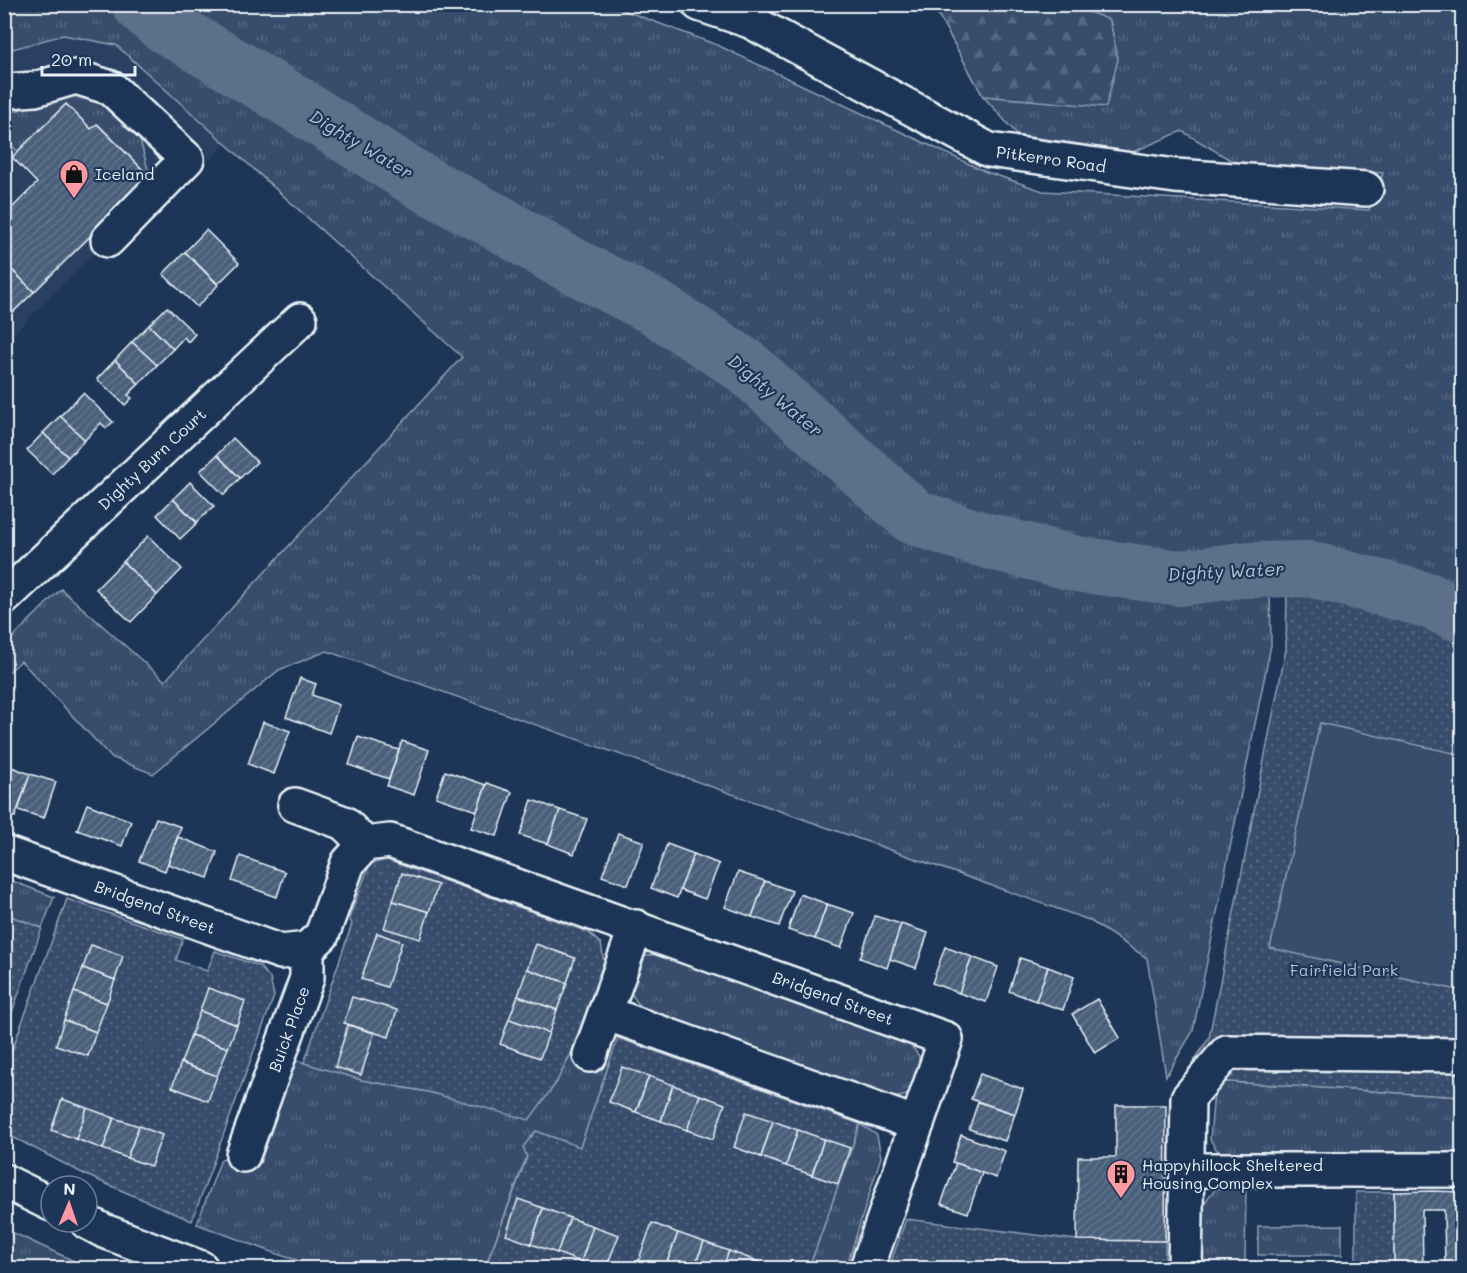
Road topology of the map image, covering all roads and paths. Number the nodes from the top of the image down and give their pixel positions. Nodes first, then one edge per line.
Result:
1 (699, 4) edge
2 (4, 90) edge
3 (1366, 189) dead end
4 (108, 240) dead end
5 (300, 320) dead end
6 (4, 597) edge
7 (295, 805) dead end
8 (365, 844) junction
9 (4, 853) edge
10 (636, 927) junction
11 (307, 949) junction
12 (605, 1013) junction
13 (590, 1055) dead end
14 (1462, 1055) edge
15 (917, 1124) junction
16 (243, 1155) dead end
17 (1187, 1170) junction
18 (1462, 1170) edge
19 (4, 1181) edge
20 (39, 1198) edge
21 (99, 1228) edge
22 (201, 1269) edge
23 (867, 1269) edge
24 (1185, 1269) edge

1 - 3 street, Pitkerro Road
2 - 4 street
5 - 6 street, Dighty Burn Court
7 - 8 street
8 - 10 street, Bridgend Street
8 - 11 street
9 - 11 street, Bridgend Street
10 - 12 street
10 - 15 street, Bridgend Street
11 - 16 street, Buick Place
12 - 13 street
12 - 15 street
14 - 17 street
15 - 23 street, Bridgend Street
17 - 18 street
17 - 24 street
19 - 20 street
21 - 22 street

